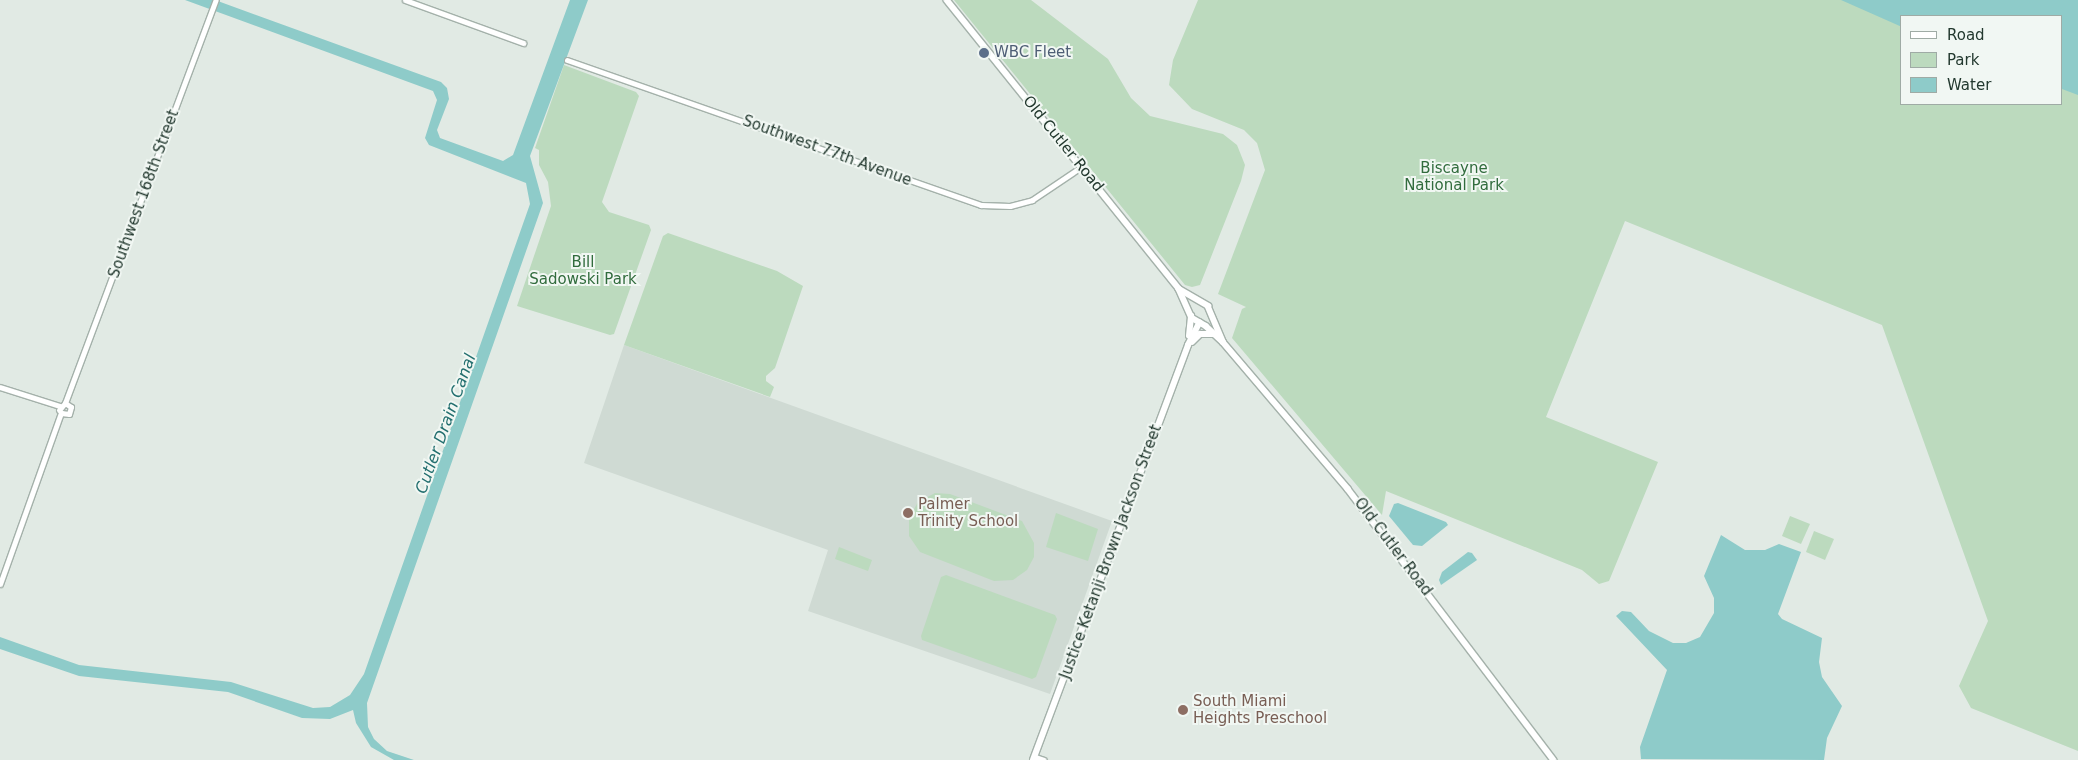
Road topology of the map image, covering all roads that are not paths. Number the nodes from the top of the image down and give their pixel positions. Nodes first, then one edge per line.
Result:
1 (216, 0) edge
2 (405, 0) edge
3 (947, 0) edge
4 (523, 43) dead end
5 (567, 60) dead end
6 (1082, 167) junction
7 (1179, 289) junction
8 (1200, 302) junction
9 (1210, 314) junction
10 (1191, 315) junction
11 (1200, 323) junction
12 (1213, 334) junction
13 (1223, 342) junction
14 (1188, 344) junction
15 (0, 387) edge
16 (63, 409) junction
17 (0, 584) edge
18 (1034, 758) edge
19 (1044, 760) edge
20 (1554, 760) edge

1 - 16 street, Southwest 168th Street
2 - 4 street
3 - 6 main road, Old Cutler Road
5 - 6 street, Southwest 77th Avenue
6 - 7 main road, Old Cutler Road
7 - 8 main road, Old Cutler Road
7 - 10 main road, Old Cutler Road
8 - 9 main road, Old Cutler Road
8 - 10 main road
9 - 11 main road
9 - 13 main road, Old Cutler Road
10 - 11 main road, Old Cutler Road
10 - 14 main road, Justice Ketanji Brown Jackson Street
11 - 12 main road, Old Cutler Road
11 - 14 main road, Justice Ketanji Brown Jackson Street
12 - 13 main road, Old Cutler Road
12 - 14 main road
13 - 20 main road, Old Cutler Road
14 - 18 main road, Justice Ketanji Brown Jackson Street
15 - 16 street
16 - 17 street, Southwest 168th Street
18 - 19 street

